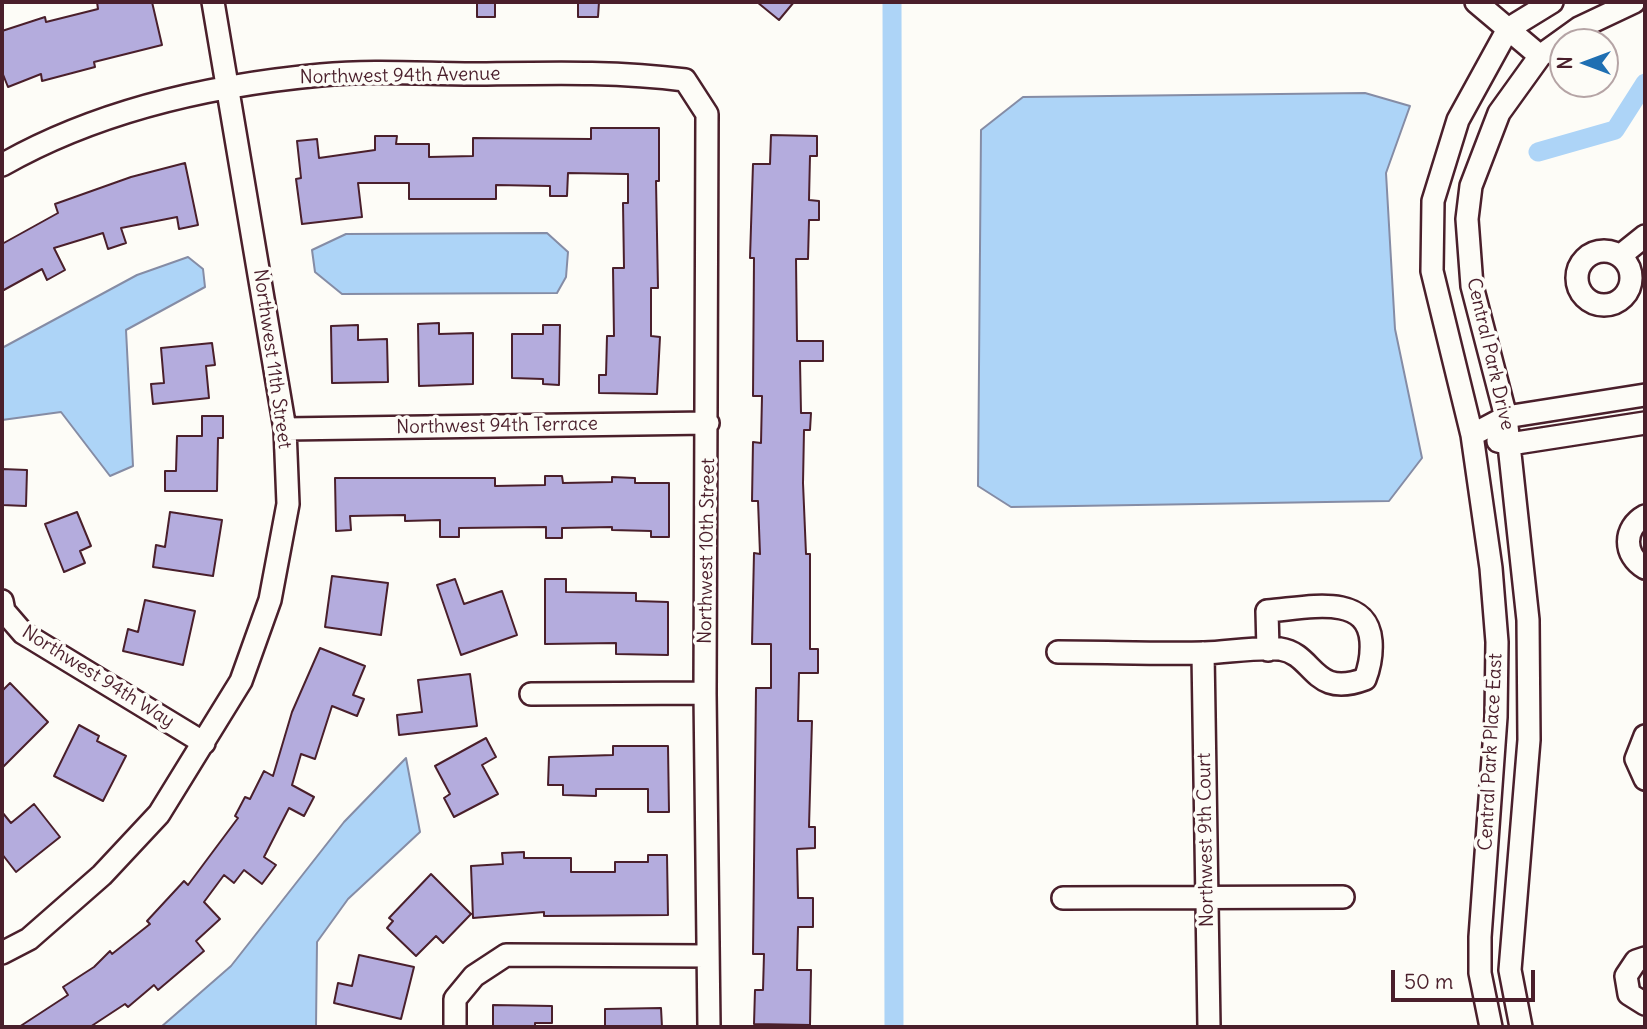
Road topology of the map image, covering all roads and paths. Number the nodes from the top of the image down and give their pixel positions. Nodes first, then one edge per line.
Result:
1 (213, 2) edge
2 (1476, 2) edge
3 (1552, 2) edge
4 (1634, 2) edge
5 (1508, 29) junction
6 (1541, 56) junction
7 (685, 80) joint
8 (228, 87) junction
9 (2, 165) edge
10 (1645, 236) edge
11 (1619, 256) dead end
12 (1645, 395) edge
13 (1506, 417) junction
14 (708, 423) junction
15 (1645, 423) edge
16 (285, 429) junction
17 (1472, 435) junction
18 (1510, 444) junction
19 (1645, 516) edge
20 (1645, 568) edge
21 (2, 601) edge
22 (1268, 650) junction
23 (1058, 652) dead end
24 (1203, 653) junction
25 (705, 693) junction
26 (531, 694) dead end
27 (1645, 737) edge
28 (204, 743) junction
29 (1645, 779) edge
30 (1342, 897) dead end
31 (1063, 898) dead end
32 (1207, 898) junction
33 (2, 953) edge
34 (708, 956) junction
35 (1645, 958) edge
36 (1645, 1004) edge
37 (455, 1027) edge
38 (709, 1027) edge
39 (1209, 1027) edge
40 (1491, 1027) edge
41 (1521, 1027) edge

1 - 8 street, Northwest 11th Street
2 - 5 street
3 - 5 street, Central Park Drive
4 - 6 street, Central Park Drive
5 - 6 street
5 - 17 street, Central Park Drive
6 - 13 street, Central Park Drive
7 - 8 street, Northwest 94th Avenue
7 - 14 street, Northwest 10th Street
8 - 9 street, Northwest 94th Avenue
8 - 16 street, Northwest 11th Street
10 - 11 street
12 - 13 street
13 - 17 street
13 - 18 street, Central Park Drive
14 - 16 street, Northwest 94th Terrace
14 - 25 street, Northwest 10th Street
15 - 18 street
16 - 28 street, Northwest 11th Street
17 - 18 street
17 - 40 street, Central Park Place East
18 - 41 street, Central Park Place East
19 - 20 street
21 - 28 street, Northwest 94th Way
22 - 22 street
22 - 24 street
23 - 24 street
24 - 32 street, Northwest 9th Court
25 - 26 street
25 - 34 street, Northwest 10th Street
27 - 29 street
28 - 33 street, Northwest 11th Street
30 - 32 street
31 - 32 street
32 - 39 street, Northwest 9th Court
34 - 37 street
34 - 38 street, Northwest 10th Street
35 - 36 street

